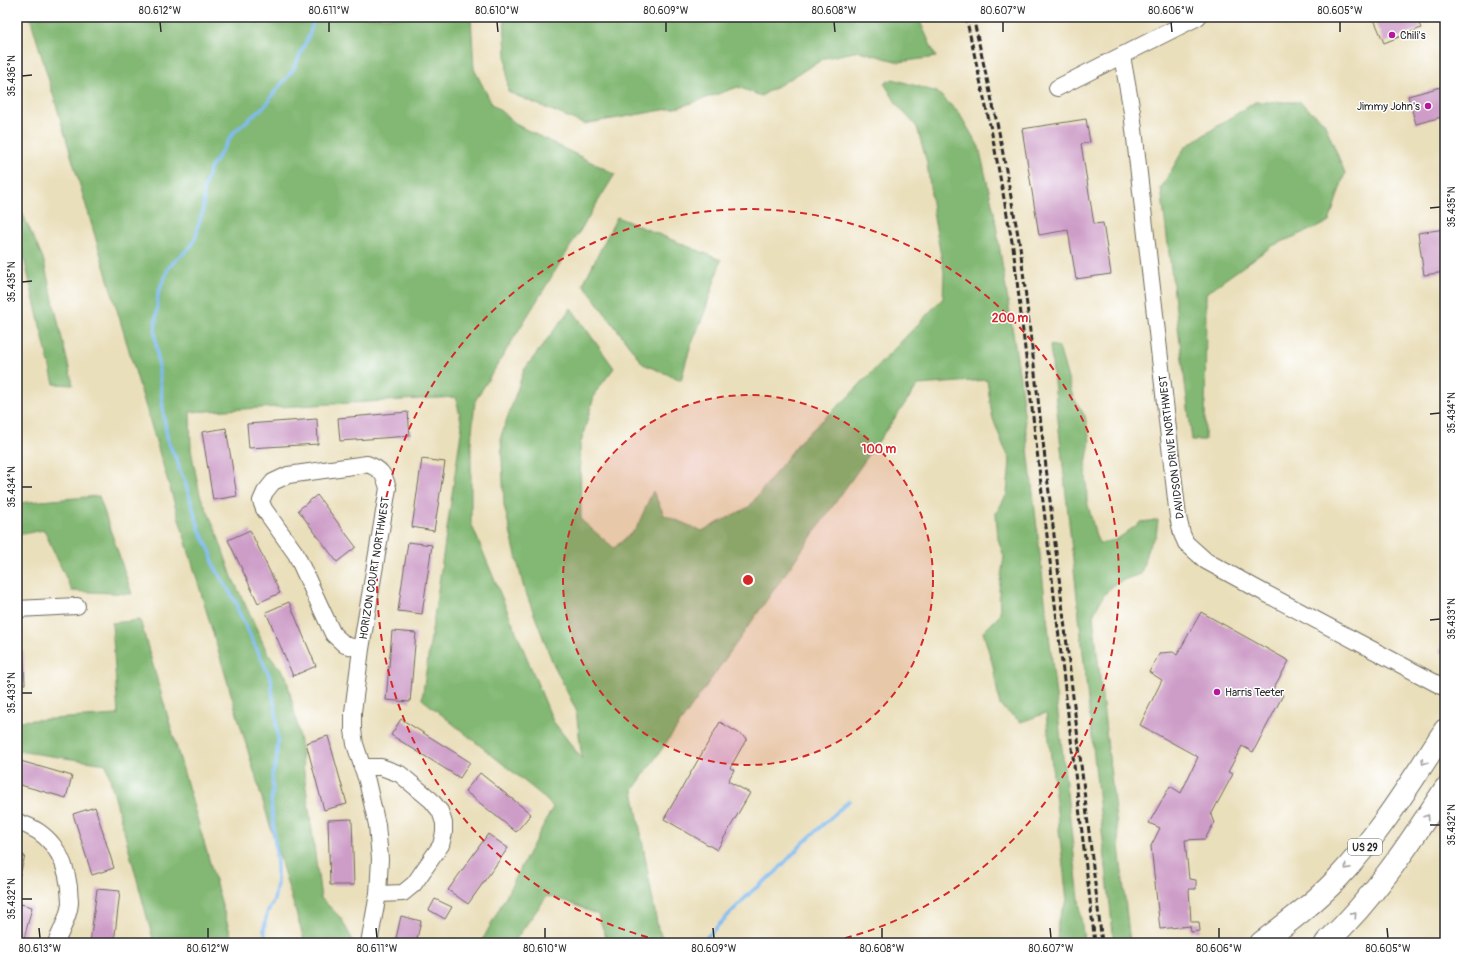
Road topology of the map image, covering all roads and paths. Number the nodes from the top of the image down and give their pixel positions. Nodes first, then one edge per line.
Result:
1 (1198, 17) edge
2 (1122, 56) junction
3 (1057, 88) dead end
4 (76, 606) dead end
5 (17, 609) edge
6 (361, 649) junction
7 (1445, 688) edge
8 (1445, 730) edge
9 (362, 767) junction
10 (1445, 789) edge
11 (17, 822) edge
12 (378, 894) junction
13 (56, 943) edge
14 (369, 943) edge
15 (1261, 943) edge
16 (1326, 943) edge

1 - 2 street
2 - 3 street
2 - 7 street, DAVIDSON DRIVE NORTHWEST
4 - 5 street
6 - 6 street, HORIZON COURT NORTHWEST
6 - 9 street, HORIZON COURT NORTHWEST
8 -> 15 highway, US 29
9 - 12 street, HORIZON COURT NORTHWEST
9 - 12 street
16 -> 10 highway, US 29
11 - 13 street
12 - 14 street, HORIZON COURT NORTHWEST

